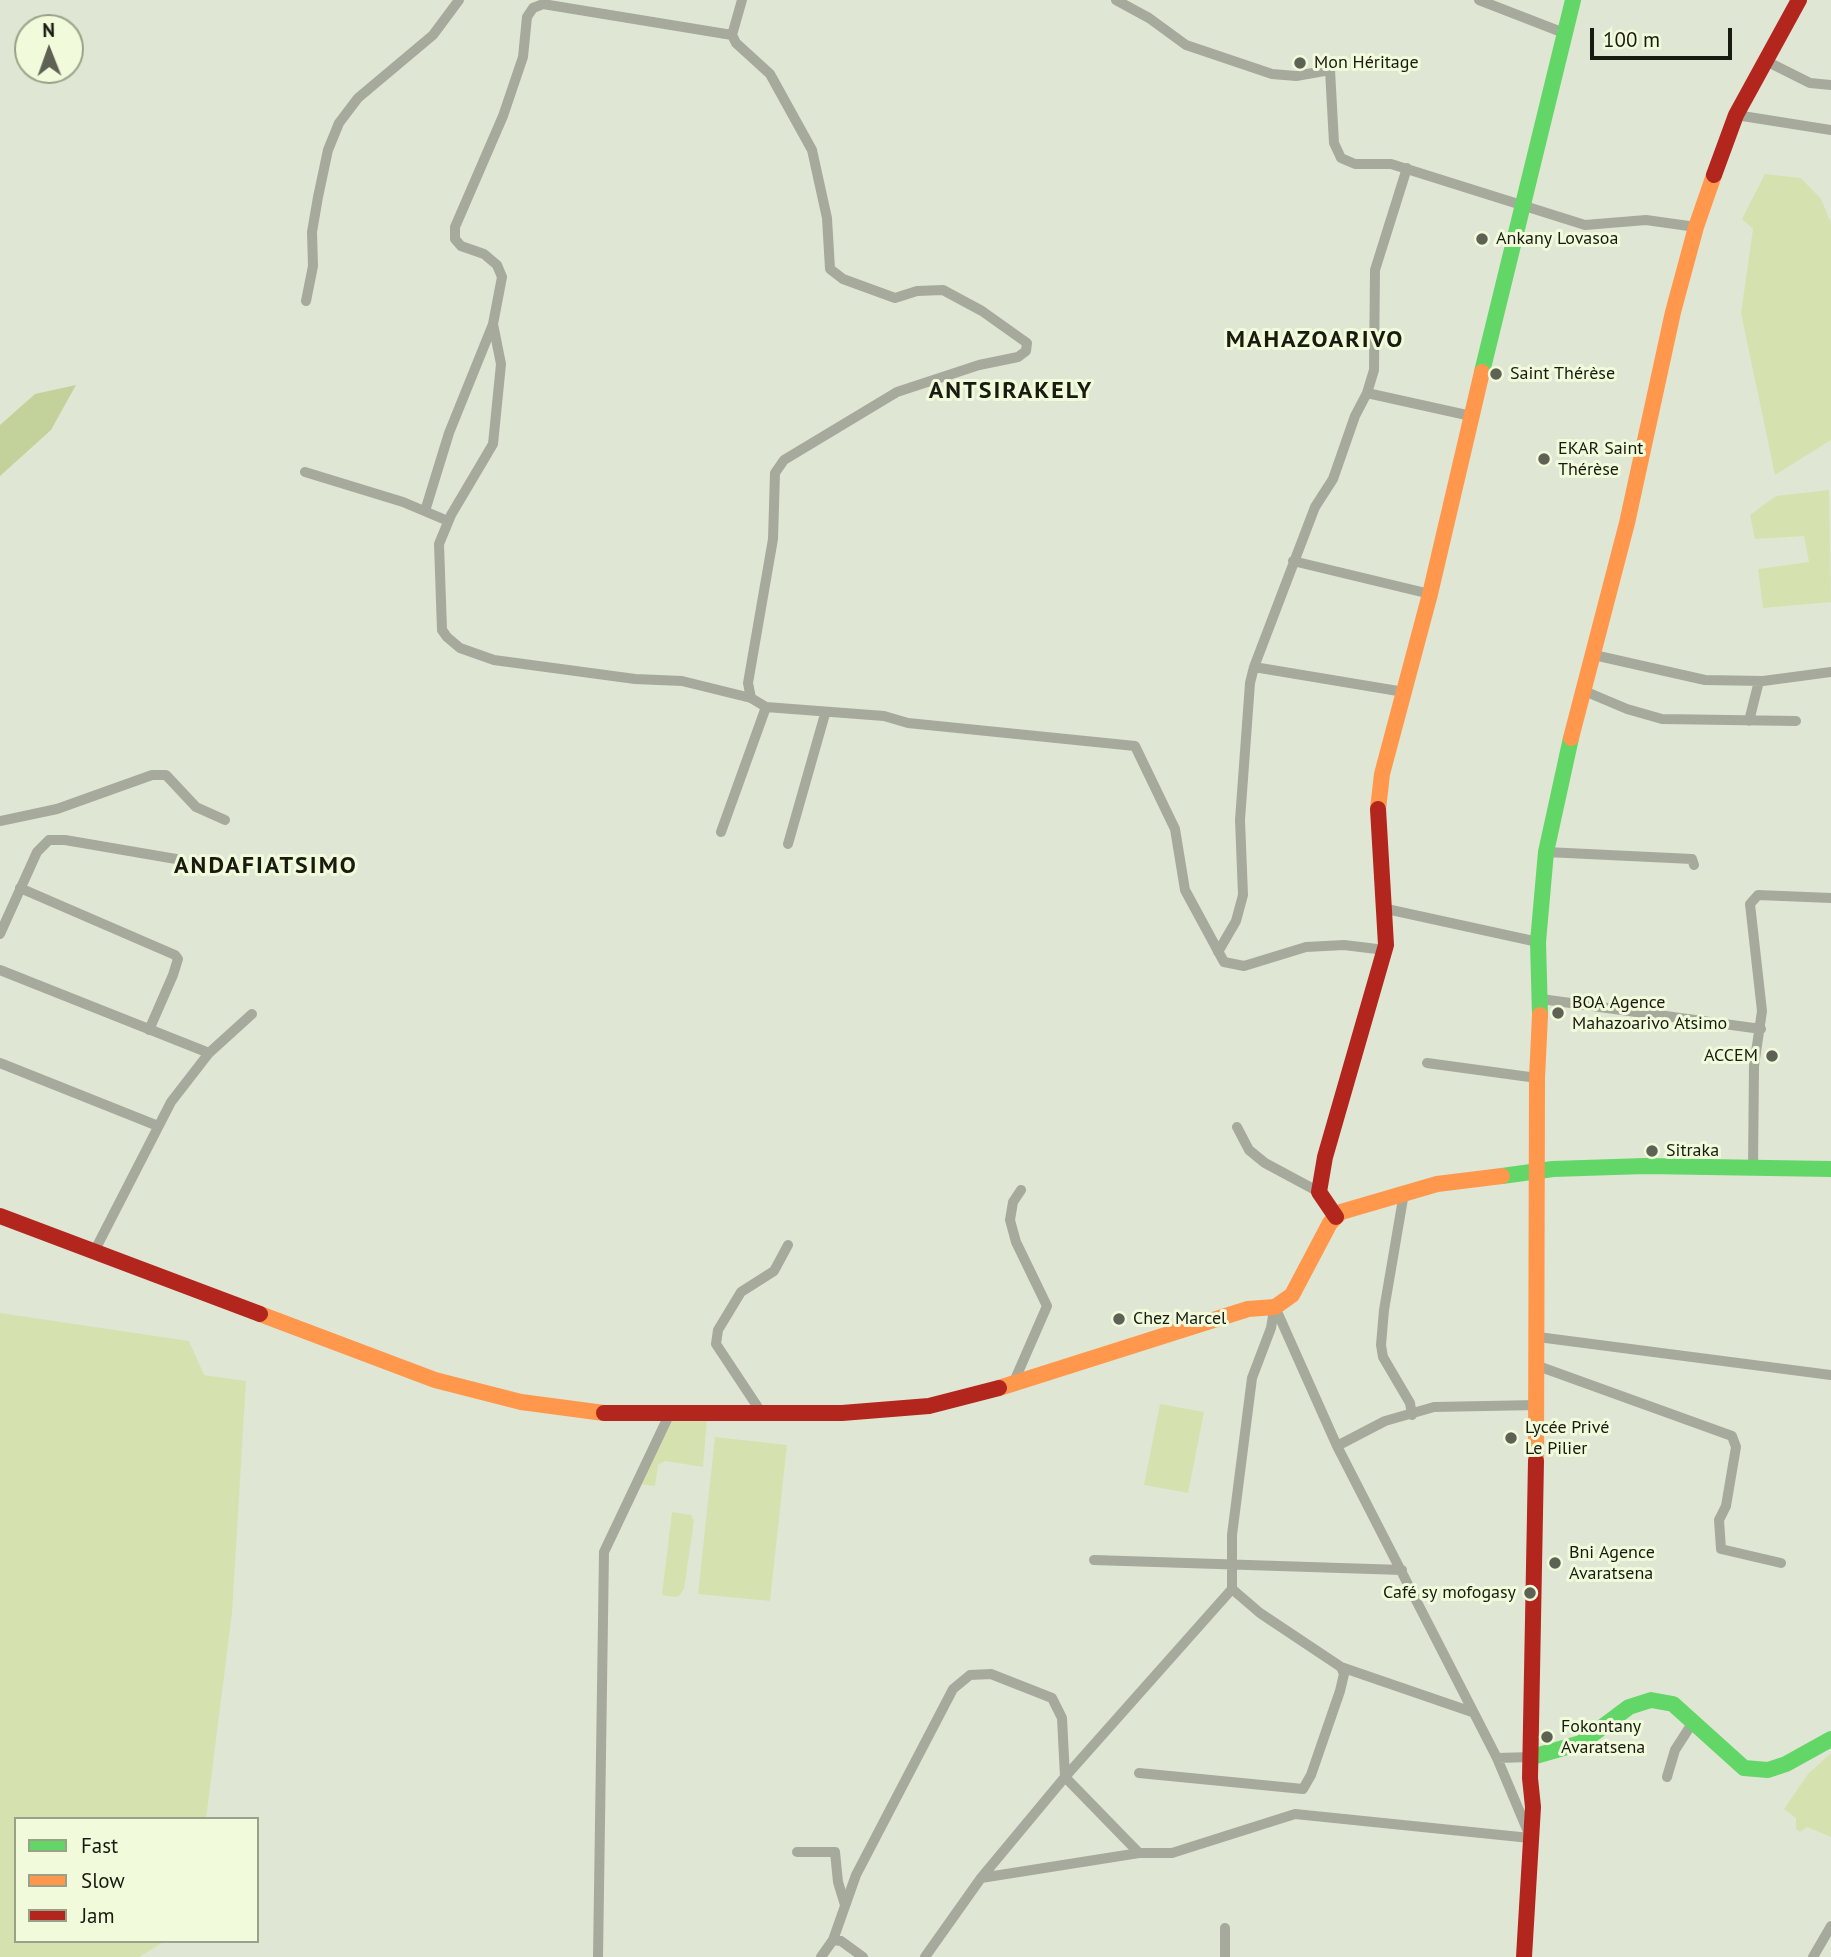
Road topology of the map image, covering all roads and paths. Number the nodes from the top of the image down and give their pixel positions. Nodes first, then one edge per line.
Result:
1 (459, 0) edge
2 (530, 0) edge
3 (742, 0) edge
4 (1116, 0) edge
5 (1479, 0) edge
6 (1573, 0) edge
7 (1799, 0) edge
8 (543, 4) junction
9 (1564, 33) junction
10 (732, 35) junction
11 (1766, 61) junction
12 (1831, 85) edge
13 (1737, 115) junction
14 (1831, 130) edge
15 (1407, 168) junction
16 (1521, 205) junction
17 (1696, 227) junction
18 (306, 301) dead end
19 (493, 324) junction
20 (1367, 393) junction
21 (1471, 416) junction
22 (305, 472) dead end
23 (425, 511) junction
24 (448, 521) junction
25 (1293, 561) junction
26 (1430, 594) junction
27 (1594, 655) junction
28 (1254, 667) junction
29 (1831, 672) edge
30 (1759, 681) junction
31 (1582, 690) junction
32 (1404, 692) junction
33 (751, 698) junction
34 (766, 707) junction
35 (825, 714) junction
36 (1749, 721) junction
37 (1797, 721) dead end
38 (225, 820) dead end
39 (0, 821) edge
40 (721, 832) dead end
41 (788, 844) dead end
42 (1546, 852) junction
43 (176, 859) dead end
44 (1694, 864) dead end
45 (20, 888) junction
46 (1831, 898) edge
47 (1382, 908) junction
48 (0, 934) edge
49 (1538, 942) junction
50 (1385, 950) junction
51 (1217, 952) junction
52 (0, 970) edge
53 (1541, 999) junction
54 (252, 1014) dead end
55 (1760, 1029) junction
56 (149, 1030) junction
57 (209, 1053) junction
58 (0, 1063) edge
59 (1427, 1063) dead end
60 (1537, 1078) junction
61 (158, 1126) junction
62 (1237, 1127) dead end
63 (1753, 1167) junction
64 (1831, 1169) edge
65 (1538, 1172) junction
66 (1021, 1190) dead end
67 (1319, 1192) junction
68 (1404, 1193) junction
69 (0, 1216) edge
70 (1336, 1217) junction
71 (788, 1245) dead end
72 (95, 1251) junction
73 (1275, 1307) junction
74 (1538, 1336) junction
75 (1538, 1366) junction
76 (1831, 1375) edge
77 (1013, 1384) junction
78 (1537, 1405) junction
79 (670, 1413) junction
80 (763, 1415) junction
81 (1412, 1415) junction
82 (1337, 1446) junction
83 (1094, 1560) dead end
84 (1781, 1563) dead end
85 (1230, 1566) junction
86 (1402, 1570) junction
87 (1232, 1589) junction
88 (1341, 1667) junction
89 (1472, 1712) junction
90 (1693, 1723) junction
91 (1831, 1740) edge
92 (1532, 1756) junction
93 (1497, 1758) junction
94 (1139, 1773) dead end
95 (1065, 1777) junction
96 (1668, 1777) dead end
97 (1530, 1837) junction
98 (797, 1852) dead end
99 (1139, 1853) junction
100 (981, 1878) junction
101 (845, 1905) junction
102 (1831, 1926) edge
103 (1225, 1928) dead end
104 (833, 1940) junction
105 (598, 1957) edge
106 (821, 1957) edge
107 (863, 1957) edge
108 (925, 1957) edge
109 (1225, 1957) edge
110 (1524, 1957) edge
111 (1813, 1957) edge

1 - 18 street
2 - 8 street
3 - 10 street
4 - 15 street
5 - 9 street
6 - 9 main road
7 - 11 main road
8 - 10 street
8 - 19 street
9 - 16 main road
10 - 33 street
11 - 12 street
11 - 13 main road
13 - 14 street
13 - 17 main road
15 - 16 street
15 - 20 street
16 - 17 street
16 - 21 main road
17 - 27 main road
19 - 23 street
19 - 24 street
20 - 21 street
20 - 25 street
21 - 26 main road
22 - 23 street
23 - 24 street
24 - 33 street
25 - 26 street
25 - 28 street
26 - 32 main road
27 - 30 street
27 - 31 main road
28 - 32 street
28 - 51 street
29 - 30 street
30 - 36 street
31 - 36 street
31 - 42 main road
32 - 47 main road
33 - 34 street
34 - 35 street
34 - 40 street
35 - 41 street
35 - 51 street
36 - 37 street
38 - 39 street
42 - 44 street
42 - 49 main road
43 - 45 street
45 - 48 street
45 - 56 street
46 - 55 street
47 - 49 street
47 - 50 main road
49 - 53 main road
50 - 51 street
50 - 67 main road
52 - 56 street
53 - 55 street
53 - 60 main road
54 - 57 street
55 - 63 street
56 - 57 street
57 - 61 street
58 - 61 street
59 - 60 street
60 - 65 main road
61 - 72 street
62 - 67 street
63 - 64 main road
63 - 65 main road
65 - 68 main road
65 - 74 main road
66 - 77 street
67 - 70 main road
68 - 70 main road
68 - 81 street
69 - 72 main road
70 - 73 main road
71 - 80 street
72 - 79 main road
73 - 77 main road
73 - 82 street
73 - 85 street
74 - 75 main road
74 - 76 street
75 - 78 main road
75 - 84 street
77 - 80 main road
78 - 81 street
78 - 92 main road
79 - 80 main road
79 - 105 street
81 - 82 street
82 - 86 street
83 - 85 street
85 - 86 street
85 - 87 street
86 - 89 street
87 - 88 street
87 - 95 street
88 - 89 street
88 - 94 street
89 - 93 street
90 - 91 main road
90 - 92 main road
90 - 96 street
92 - 93 street
92 - 97 main road
93 - 97 street
95 - 99 street
95 - 100 street
95 - 101 street
97 - 99 street
97 - 110 main road
98 - 101 street
99 - 100 street
100 - 108 street
101 - 104 street
102 - 111 street
103 - 109 street
104 - 106 street
104 - 107 street

